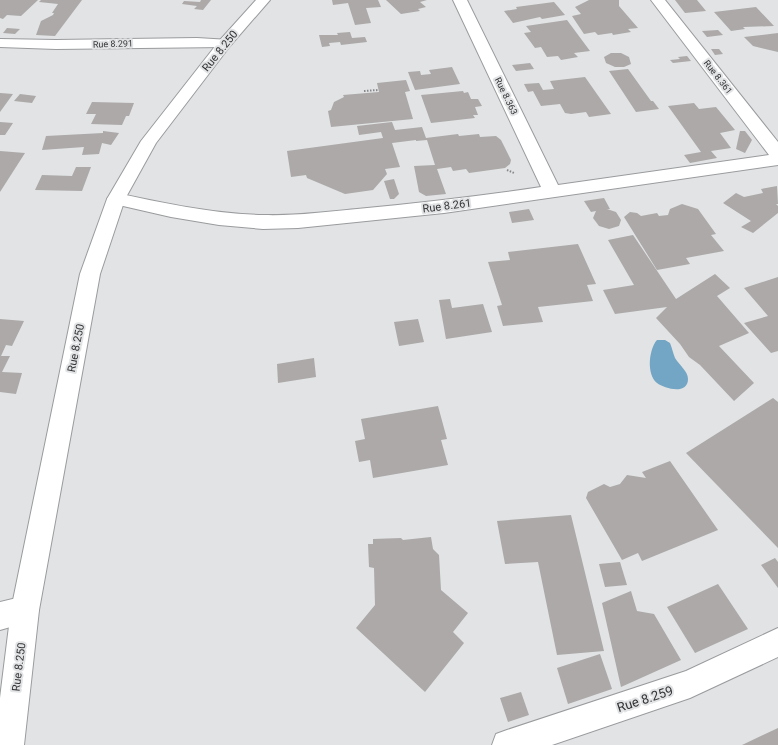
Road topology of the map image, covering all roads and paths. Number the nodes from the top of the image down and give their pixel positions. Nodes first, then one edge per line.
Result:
1 (263, 0) edge
2 (460, 0) edge
3 (658, 0) edge
4 (0, 43) edge
5 (225, 43) junction
6 (378, 90) dead end
7 (364, 91) dead end
8 (778, 154) edge
9 (778, 159) edge
10 (507, 170) dead end
11 (516, 174) dead end
12 (552, 192) junction
13 (116, 199) junction
14 (13, 613) edge
15 (778, 642) edge
16 (10, 745) edge
17 (507, 745) edge

1 - 5 street, Rue 8.250
2 - 12 street, Rue 8.363
3 - 8 street, Rue 8.361
4 - 5 street, Rue 8.291
5 - 13 street, Rue 8.250
6 - 7 path
9 - 12 street, Rue 8.261
10 - 11 path
12 - 13 street, Rue 8.261
13 - 14 street, Rue 8.250
14 - 16 street, Rue 8.250
15 - 17 street, Rue 8.259

